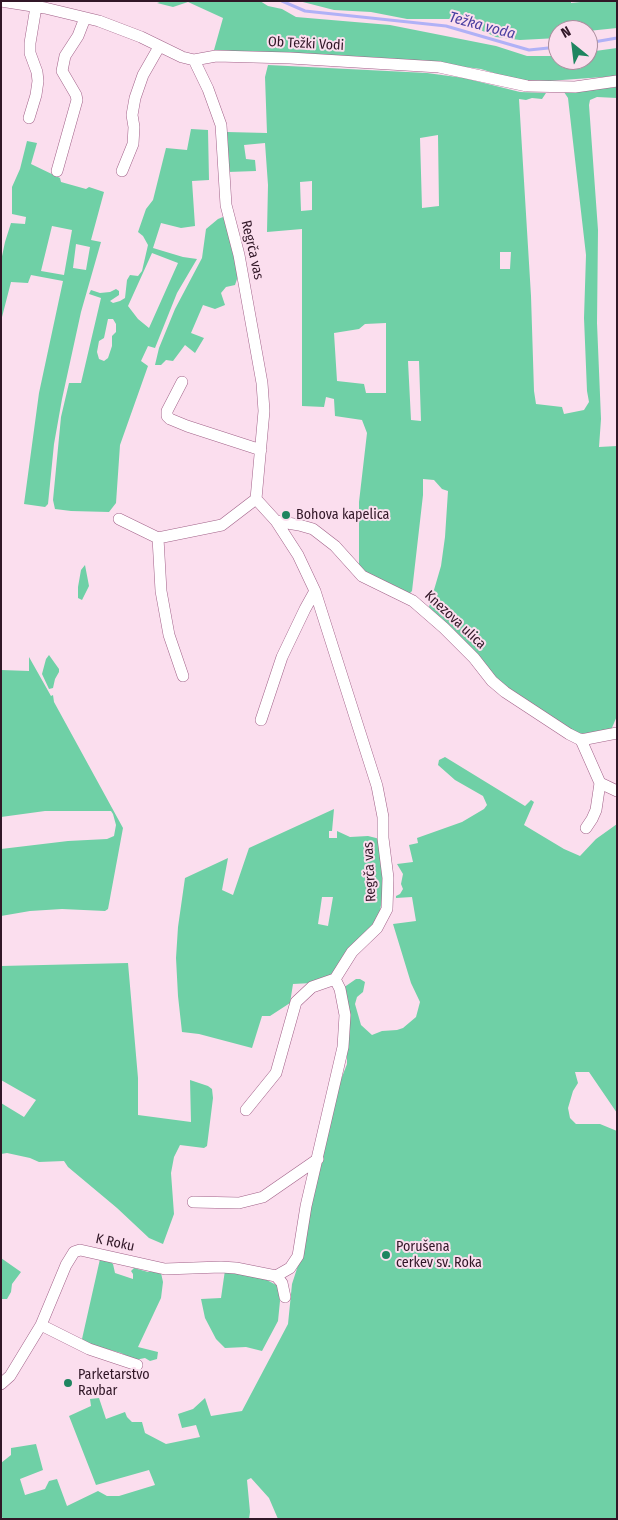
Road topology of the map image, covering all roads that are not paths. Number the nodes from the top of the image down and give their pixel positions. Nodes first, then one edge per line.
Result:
1 (1, 2) edge
2 (36, 7) junction
3 (86, 18) junction
4 (159, 46) junction
5 (194, 60) junction
6 (617, 81) edge
7 (29, 118) dead end
8 (57, 171) dead end
9 (122, 171) dead end
10 (182, 382) dead end
11 (261, 450) junction
12 (256, 499) junction
13 (119, 518) dead end
14 (276, 521) junction
15 (158, 538) junction
16 (315, 591) junction
17 (183, 676) dead end
18 (261, 720) dead end
19 (617, 733) edge
20 (581, 740) junction
21 (600, 783) junction
22 (617, 791) edge
23 (586, 828) dead end
24 (335, 978) junction
25 (246, 1110) dead end
26 (318, 1160) junction
27 (193, 1202) dead end
28 (276, 1276) junction
29 (285, 1298) dead end
30 (41, 1325) junction
31 (137, 1365) dead end
32 (1, 1384) edge

1 - 2 street, Ob Težki Vodi
2 - 3 street, Ob Težki Vodi
2 - 7 street
3 - 4 street, Ob Težki Vodi
3 - 8 street
4 - 5 street, Ob Težki Vodi
4 - 9 street
5 - 6 street, Ob Težki Vodi
5 - 11 street, Regrča vas
10 - 11 street
11 - 12 street, Regrča vas
12 - 14 street, Regrča vas
12 - 15 street
13 - 15 street
14 - 16 street, Regrča vas
14 - 20 street, Knezova ulica
15 - 17 street
16 - 18 street
16 - 24 street, Regrča vas
19 - 20 street
20 - 21 street
21 - 22 street
21 - 23 street
24 - 25 street
24 - 26 street
26 - 27 street
26 - 28 street
28 - 29 street
28 - 30 street, K Roku
30 - 31 street
30 - 32 street, K Roku

